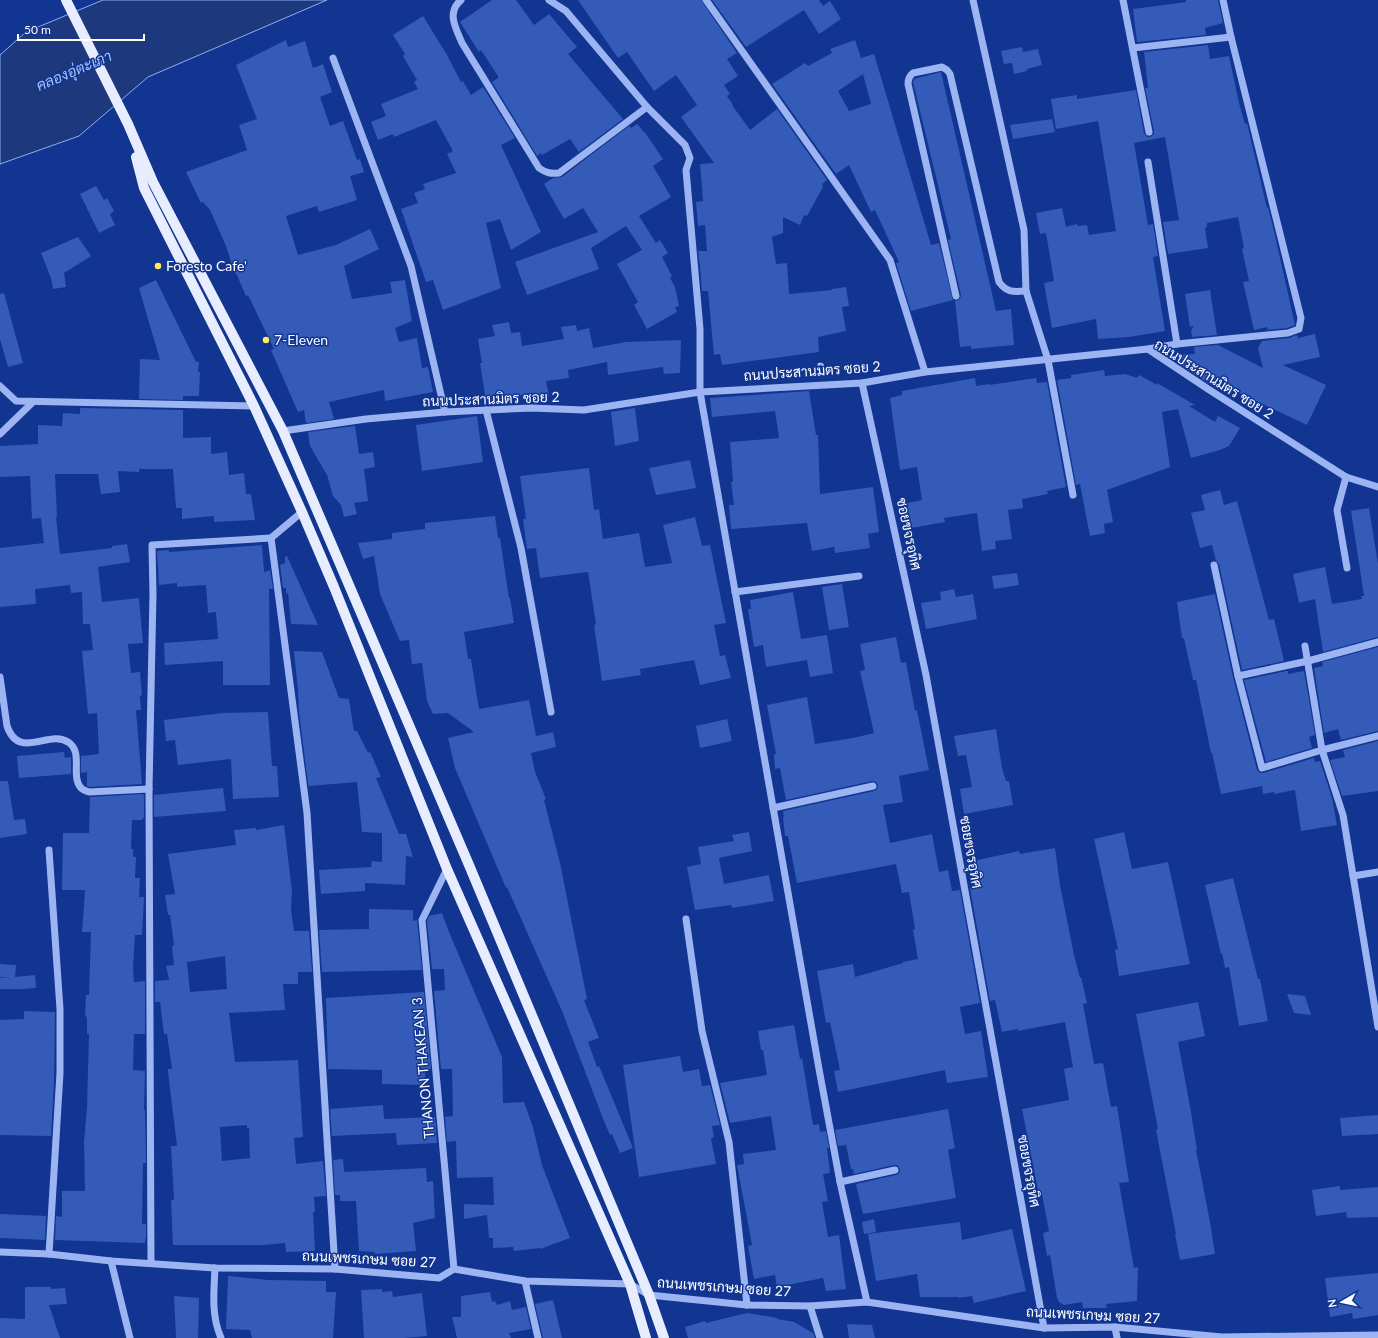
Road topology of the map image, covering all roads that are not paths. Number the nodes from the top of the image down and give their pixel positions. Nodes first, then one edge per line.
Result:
1 (66, 0) edge
2 (461, 0) edge
3 (549, 0) edge
4 (706, 0) edge
5 (973, 0) edge
6 (1123, 0) edge
7 (1223, 0) edge
8 (1231, 37) junction
9 (1133, 48) junction
10 (332, 58) dead end
11 (647, 107) junction
12 (1149, 132) dead end
13 (1148, 162) dead end
14 (149, 185) junction
15 (1026, 291) junction
16 (956, 296) dead end
17 (1177, 344) junction
18 (1148, 349) junction
19 (1048, 360) junction
20 (925, 372) junction
21 (862, 383) junction
22 (0, 386) edge
23 (700, 392) junction
24 (33, 402) junction
25 (254, 406) junction
26 (486, 410) junction
27 (445, 412) junction
28 (283, 431) junction
29 (0, 434) edge
30 (1346, 477) junction
31 (1378, 487) edge
32 (1073, 495) dead end
33 (302, 512) junction
34 (270, 538) junction
35 (1214, 565) dead end
36 (1347, 568) dead end
37 (859, 576) dead end
38 (346, 578) junction
39 (334, 587) junction
40 (735, 592) junction
41 (1378, 642) edge
42 (1305, 646) dead end
43 (1308, 661) junction
44 (1238, 676) junction
45 (0, 677) edge
46 (551, 712) dead end
47 (1378, 736) edge
48 (1322, 750) junction
49 (873, 786) dead end
50 (149, 789) junction
51 (773, 808) junction
52 (49, 850) dead end
53 (447, 869) junction
54 (1378, 872) edge
55 (1353, 876) junction
56 (686, 919) dead end
57 (1378, 1027) edge
58 (895, 1170) dead end
59 (840, 1182) junction
60 (0, 1252) edge
61 (49, 1254) junction
62 (111, 1261) junction
63 (151, 1263) junction
64 (215, 1268) junction
65 (335, 1269) junction
66 (454, 1269) junction
67 (525, 1281) junction
68 (630, 1284) junction
69 (649, 1295) junction
70 (866, 1302) junction
71 (747, 1304) junction
72 (810, 1306) junction
73 (1044, 1328) junction
74 (1115, 1328) junction
75 (1378, 1335) edge
76 (1334, 1336) edge
77 (1222, 1337) edge
78 (130, 1338) edge
79 (221, 1338) edge
80 (538, 1338) edge
81 (646, 1338) edge
82 (664, 1338) edge
83 (820, 1338) edge
84 (1117, 1338) edge

1 - 14 main road
2 - 11 street
3 - 11 street
4 - 20 street
5 - 15 street
6 - 9 street
7 - 8 street
8 - 9 street
8 - 17 street
9 - 12 street
10 - 27 street
11 - 23 street
13 - 17 street
14 - 25 main road
14 - 28 main road
15 - 16 street
15 - 19 street
17 - 18 street
18 - 19 street, ถนนประสานมิตร ซอย 2
18 - 30 street, ถนนประสานมิตร ซอย 2
19 - 20 street, ถนนประสานมิตร ซอย 2
19 - 32 street
20 - 21 street, ถนนประสานมิตร ซอย 2
21 - 23 street, ถนนประสานมิตร ซอย 2
21 - 73 street, ซอยขจรอุทิศ
22 - 24 street
23 - 26 street, ถนนประสานมิตร ซอย 2
23 - 40 street
24 - 25 street
24 - 29 street
25 - 33 main road
26 - 27 street, ถนนประสานมิตร ซอย 2
26 - 46 street
27 - 28 street, ถนนประสานมิตร ซอย 2
28 - 38 main road
30 - 31 street, ถนนประสานมิตร ซอย 2
30 - 36 street
33 - 34 street
33 - 39 main road
34 - 50 street
34 - 65 street
35 - 44 street
37 - 40 street
38 - 39 main road
38 - 69 main road
39 - 53 main road
40 - 51 street
41 - 43 street
42 - 43 street
43 - 44 street
43 - 48 street
44 - 48 street
45 - 50 street
47 - 48 street
48 - 55 street
49 - 51 street
50 - 63 street
51 - 59 street
52 - 61 street
53 - 66 street, THANON THAKEAN 3
53 - 68 main road
54 - 55 street
55 - 57 street
56 - 71 street
58 - 59 street
59 - 70 street
60 - 61 street, ถนนเพชรเกษม ซอย 27
61 - 62 street, ถนนเพชรเกษม ซอย 27
62 - 63 street, ถนนเพชรเกษม ซอย 27
62 - 78 street
63 - 64 street, ถนนเพชรเกษม ซอย 27
64 - 65 street, ถนนเพชรเกษม ซอย 27
64 - 79 street
65 - 66 street, ถนนเพชรเกษม ซอย 27
66 - 67 street, ถนนเพชรเกษม ซอย 27
67 - 68 street, ถนนเพชรเกษม ซอย 27
67 - 80 street
68 - 69 street, ถนนเพชรเกษม ซอย 27
68 - 81 main road
69 - 71 street, ถนนเพชรเกษม ซอย 27
69 - 82 main road
70 - 72 street, ถนนเพชรเกษม ซอย 27
70 - 73 street, ถนนเพชรเกษม ซอย 27
71 - 72 street, ถนนเพชรเกษม ซอย 27
72 - 83 street
73 - 74 street, ถนนเพชรเกษม ซอย 27
74 - 77 street, ถนนเพชรเกษม ซอย 27
74 - 84 street
75 - 76 street, ถนนเพชรเกษม ซอย 27
76 - 77 street, ถนนเพชรเกษม ซอย 27

